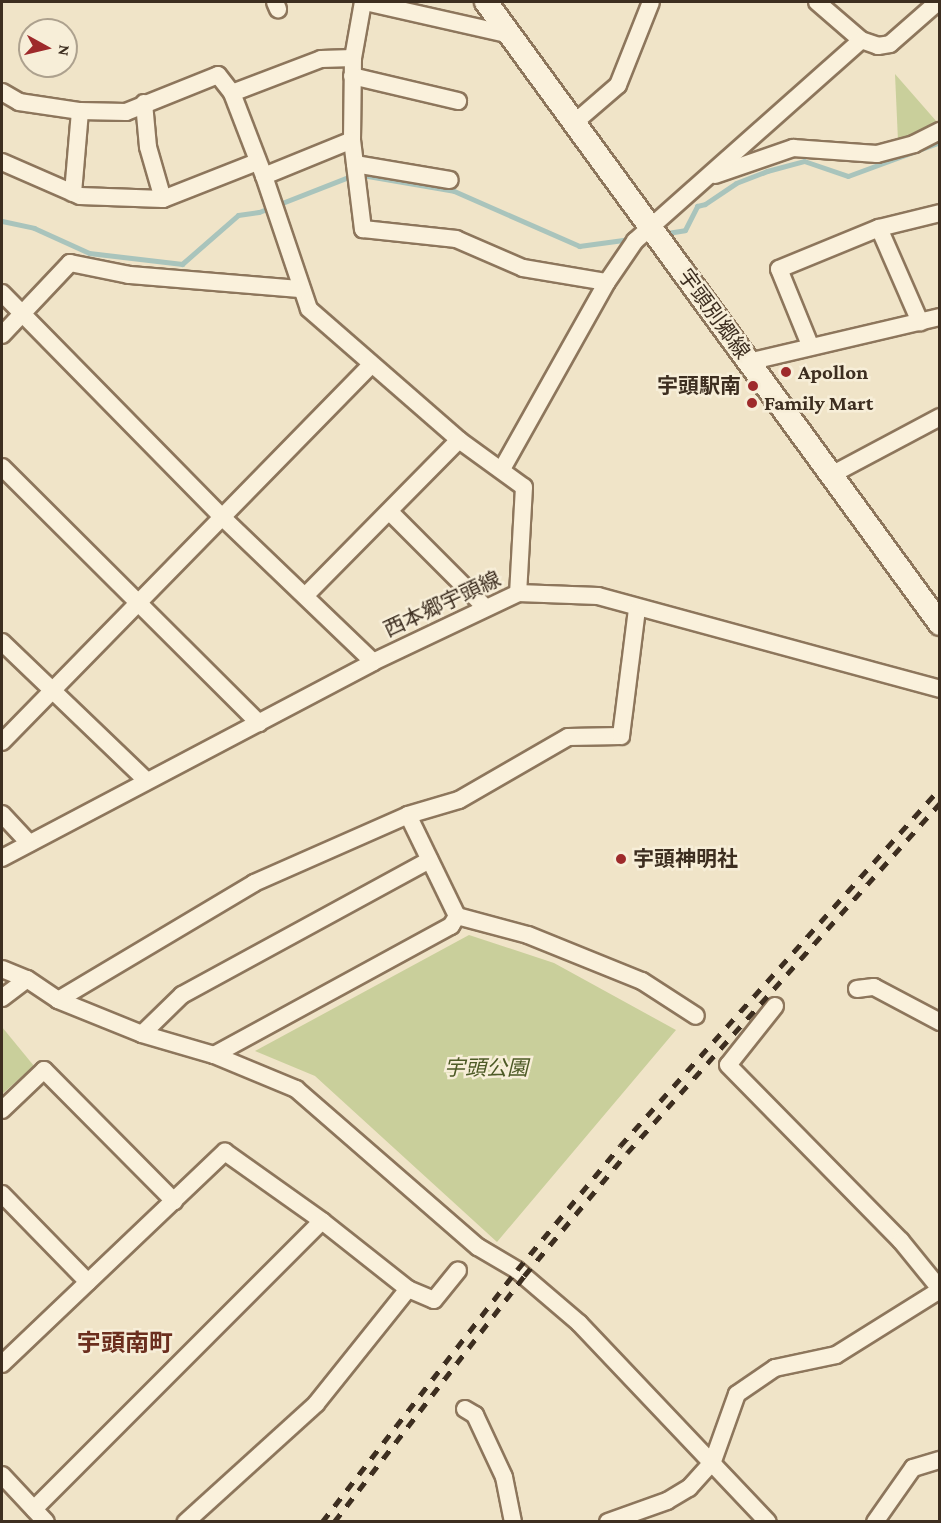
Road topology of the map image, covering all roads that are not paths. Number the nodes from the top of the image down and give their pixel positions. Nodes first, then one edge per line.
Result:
1 (364, 2) edge
2 (486, 2) edge
3 (651, 2) edge
4 (817, 2) edge
5 (938, 2) edge
6 (507, 34) junction
7 (861, 40) junction
8 (353, 58) junction
9 (352, 76) junction
10 (2, 92) edge
11 (232, 93) junction
12 (458, 101) dead end
13 (144, 103) junction
14 (80, 111) junction
15 (574, 123) junction
16 (939, 131) edge
17 (352, 140) junction
18 (2, 162) edge
19 (355, 164) junction
20 (260, 169) junction
21 (709, 177) junction
22 (450, 180) dead end
23 (73, 193) junction
24 (162, 199) junction
25 (939, 213) edge
26 (651, 226) junction
27 (879, 228) junction
28 (607, 282) junction
29 (300, 289) junction
30 (2, 293) edge
31 (21, 316) junction
32 (939, 317) edge
33 (920, 322) junction
34 (2, 335) edge
35 (810, 345) junction
36 (748, 362) junction
37 (370, 366) junction
38 (939, 417) edge
39 (459, 440) junction
40 (2, 467) edge
41 (502, 469) junction
42 (833, 474) junction
43 (391, 513) junction
44 (221, 516) junction
45 (518, 593) junction
46 (305, 596) junction
47 (140, 604) junction
48 (485, 607) junction
49 (637, 610) junction
50 (937, 612) edge
51 (2, 642) edge
52 (373, 662) junction
53 (939, 689) edge
54 (50, 690) junction
55 (259, 723) junction
56 (2, 742) edge
57 (147, 780) junction
58 (2, 814) edge
59 (408, 815) junction
60 (29, 843) junction
61 (2, 858) edge
62 (430, 860) junction
63 (458, 916) junction
64 (2, 969) edge
65 (27, 979) junction
66 (857, 989) dead end
67 (2, 998) edge
68 (58, 1000) junction
69 (775, 1006) dead end
70 (696, 1016) dead end
71 (939, 1022) edge
72 (142, 1034) junction
73 (214, 1055) junction
74 (2, 1110) edge
75 (2, 1194) edge
76 (174, 1201) junction
77 (322, 1221) junction
78 (458, 1270) dead end
79 (88, 1282) junction
80 (408, 1289) junction
81 (939, 1289) edge
82 (2, 1364) edge
83 (465, 1409) dead end
84 (939, 1460) edge
85 (713, 1461) junction
86 (2, 1475) edge
87 (34, 1509) junction
88 (196, 1518) edge
89 (46, 1521) edge
90 (513, 1521) edge
91 (608, 1521) edge
92 (768, 1521) edge
93 (875, 1521) edge

1 - 6 street
1 - 8 street
2 - 6 street, 宇頭別郷線
3 - 15 street
4 - 7 street
5 - 7 street
6 - 15 street, 宇頭別郷線
7 - 21 street
8 - 9 street
8 - 11 street
9 - 12 street
9 - 17 street
10 - 14 street
11 - 13 street
11 - 20 street
13 - 14 street
13 - 24 street
14 - 23 street
15 - 26 street, 宇頭別郷線
16 - 21 street
17 - 19 street
17 - 20 street
18 - 23 street
19 - 22 street
19 - 28 street
20 - 24 street
20 - 29 street
21 - 26 street
23 - 24 street
25 - 27 street
26 - 28 street
26 - 36 street, 宇頭別郷線
27 - 33 street
27 - 35 street
28 - 41 street
29 - 31 street
29 - 37 street
30 - 31 street
31 - 34 street
31 - 44 street
32 - 33 street
33 - 35 street
35 - 36 street
36 - 42 street, 宇頭別郷線
37 - 39 street
37 - 44 street
38 - 42 street
39 - 41 street
39 - 43 street
40 - 47 street
41 - 45 street
42 - 50 street, 宇頭別郷線
43 - 46 street
43 - 48 street
44 - 46 street
44 - 47 street
45 - 48 street, 西本郷宇頭線
45 - 49 street, 西本郷宇頭線
46 - 52 street
47 - 54 street
47 - 55 street
48 - 52 street, 西本郷宇頭線
49 - 53 street, 西本郷宇頭線
49 - 59 street
51 - 54 street
52 - 55 street, 西本郷宇頭線
54 - 56 street
54 - 57 street
55 - 57 street, 西本郷宇頭線
57 - 60 street, 西本郷宇頭線
58 - 60 street
59 - 62 street
59 - 68 street
60 - 61 street, 西本郷宇頭線
62 - 63 street
62 - 72 street
63 - 70 street
63 - 73 street
64 - 65 street
65 - 67 street
65 - 68 street
66 - 71 street
68 - 72 street
69 - 81 street
72 - 73 street
73 - 85 street
74 - 76 street
75 - 79 street
76 - 77 street
76 - 79 street
77 - 80 street
77 - 87 street
78 - 80 street
79 - 82 street
80 - 88 street
81 - 85 street
83 - 90 street
84 - 93 street
85 - 91 street
85 - 92 street
86 - 87 street
87 - 89 street

